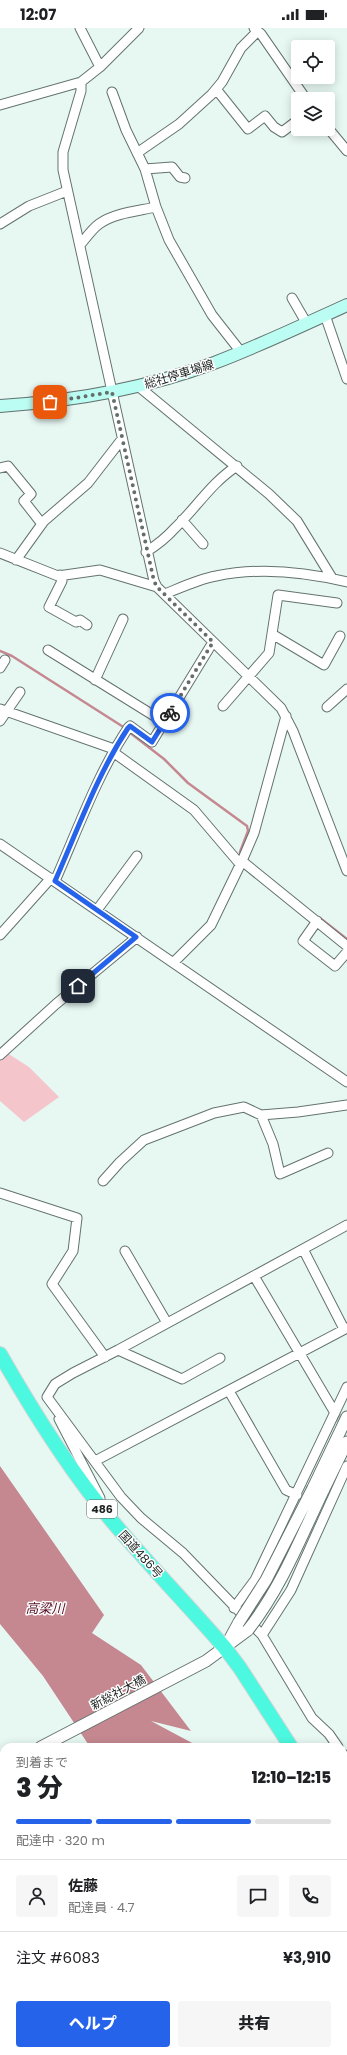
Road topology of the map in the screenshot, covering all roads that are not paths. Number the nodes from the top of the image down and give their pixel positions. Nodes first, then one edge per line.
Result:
1 (80, 28) edge
2 (139, 28) edge
3 (260, 31) edge
4 (100, 67) junction
5 (81, 82) junction
6 (216, 89) junction
7 (112, 92) dead end
8 (301, 92) edge
9 (0, 105) edge
10 (291, 125) edge
11 (335, 136) edge
12 (347, 151) edge
13 (137, 153) junction
14 (145, 169) junction
15 (185, 178) dead end
16 (67, 191) junction
17 (156, 207) junction
18 (0, 224) edge
19 (80, 245) junction
20 (292, 298) dead end
21 (347, 305) edge
22 (325, 315) junction
23 (307, 324) junction
24 (241, 352) junction
25 (347, 379) edge
26 (138, 386) junction
27 (112, 392) junction
28 (0, 406) edge
29 (122, 439) junction
30 (237, 466) junction
31 (0, 468) edge
32 (182, 520) junction
33 (42, 524) junction
34 (203, 544) dead end
35 (146, 552) junction
36 (0, 554) edge
37 (16, 560) junction
38 (60, 575) junction
39 (332, 578) junction
40 (347, 582) edge
41 (157, 587) junction
42 (165, 594) junction
43 (337, 603) dead end
44 (123, 619) dead end
45 (87, 625) dead end
46 (272, 634) junction
47 (340, 636) dead end
48 (213, 642) junction
49 (48, 650) dead end
50 (248, 675) junction
51 (95, 680) junction
52 (347, 689) edge
53 (20, 692) dead end
54 (223, 706) dead end
55 (327, 707) dead end
56 (3, 710) edge
57 (286, 716) junction
58 (0, 721) edge
59 (164, 722) junction
60 (114, 751) junction
61 (0, 844) edge
62 (137, 856) dead end
63 (241, 863) junction
64 (347, 871) edge
65 (53, 880) junction
66 (97, 910) junction
67 (317, 921) junction
68 (0, 935) edge
69 (136, 937) junction
70 (347, 946) edge
71 (347, 952) edge
72 (174, 962) junction
73 (0, 1055) edge
74 (347, 1082) edge
75 (347, 1105) edge
76 (261, 1115) junction
77 (328, 1153) dead end
78 (103, 1181) dead end
79 (0, 1193) edge
80 (347, 1225) edge
81 (303, 1249) junction
82 (125, 1250) dead end
83 (254, 1276) junction
84 (167, 1323) junction
85 (345, 1329) edge
86 (118, 1350) junction
87 (0, 1354) edge
88 (298, 1354) junction
89 (105, 1357) junction
90 (220, 1358) dead end
91 (347, 1387) edge
92 (229, 1391) junction
93 (47, 1396) junction
94 (335, 1413) junction
95 (347, 1417) edge
96 (347, 1442) edge
97 (95, 1461) junction
98 (347, 1466) edge
99 (318, 1490) junction
100 (296, 1495) junction
101 (112, 1521) junction
102 (234, 1608) junction
103 (262, 1635) junction
104 (225, 1648) junction
105 (49, 1743) edge
106 (288, 1743) edge
107 (335, 1743) edge

1 - 4 street
2 - 4 street
3 - 6 street
3 - 8 street
4 - 5 street
5 - 9 street
5 - 16 street
6 - 10 street
6 - 13 street
7 - 13 street
11 - 12 street
13 - 14 street
14 - 15 street
14 - 17 street
16 - 18 street
16 - 19 street
17 - 19 street
17 - 24 street
19 - 27 street
20 - 23 street
21 - 22 main road, 総社停車場線
22 - 23 main road, 総社停車場線
22 - 25 street
23 - 24 main road, 総社停車場線
24 - 26 main road, 総社停車場線
26 - 27 main road, 総社停車場線
26 - 30 street
27 - 28 main road, 総社停車場線
27 - 29 street
29 - 33 street
29 - 35 street
30 - 32 street
30 - 39 street
31 - 33 street
32 - 34 street
32 - 35 street
33 - 37 street
35 - 41 street
36 - 37 street
37 - 38 street
38 - 41 street
38 - 45 street
39 - 40 street
39 - 42 street
41 - 42 street
42 - 48 street
43 - 46 street
44 - 51 street
46 - 47 street
46 - 50 street
48 - 50 street
48 - 59 street
49 - 51 street
50 - 54 street
50 - 57 street
51 - 59 street
52 - 55 street
53 - 56 street
56 - 58 street
56 - 60 street
57 - 63 street
57 - 64 street
59 - 60 street
60 - 63 street
60 - 65 street
61 - 65 street
62 - 66 street
63 - 67 street
63 - 72 street
65 - 66 street
65 - 68 street
66 - 69 street
67 - 70 street
67 - 71 street
69 - 72 street
69 - 73 street
72 - 74 street
75 - 76 street
76 - 77 street
76 - 78 street
79 - 89 street
80 - 81 street
81 - 83 street
81 - 85 street
82 - 84 street
83 - 84 street
83 - 88 street
84 - 86 street
85 - 88 street
86 - 89 street
86 - 90 street
87 - 101 highway, 国道486号 / 486
88 - 92 street
88 - 94 street
89 - 93 street
91 - 94 street
92 - 97 street
92 - 100 street
93 - 97 street
93 - 101 street
94 - 100 street
95 - 99 street
96 - 99 street
97 - 102 street
98 - 103 street
99 - 104 street, bridge
99 - 104 street, 新総社大橋, bridge
100 - 102 street
101 - 104 highway, 国道486号 / 486
102 - 103 street
103 - 107 street
104 - 105 street, 新総社大橋
104 - 106 highway, 国道486号 / 486

